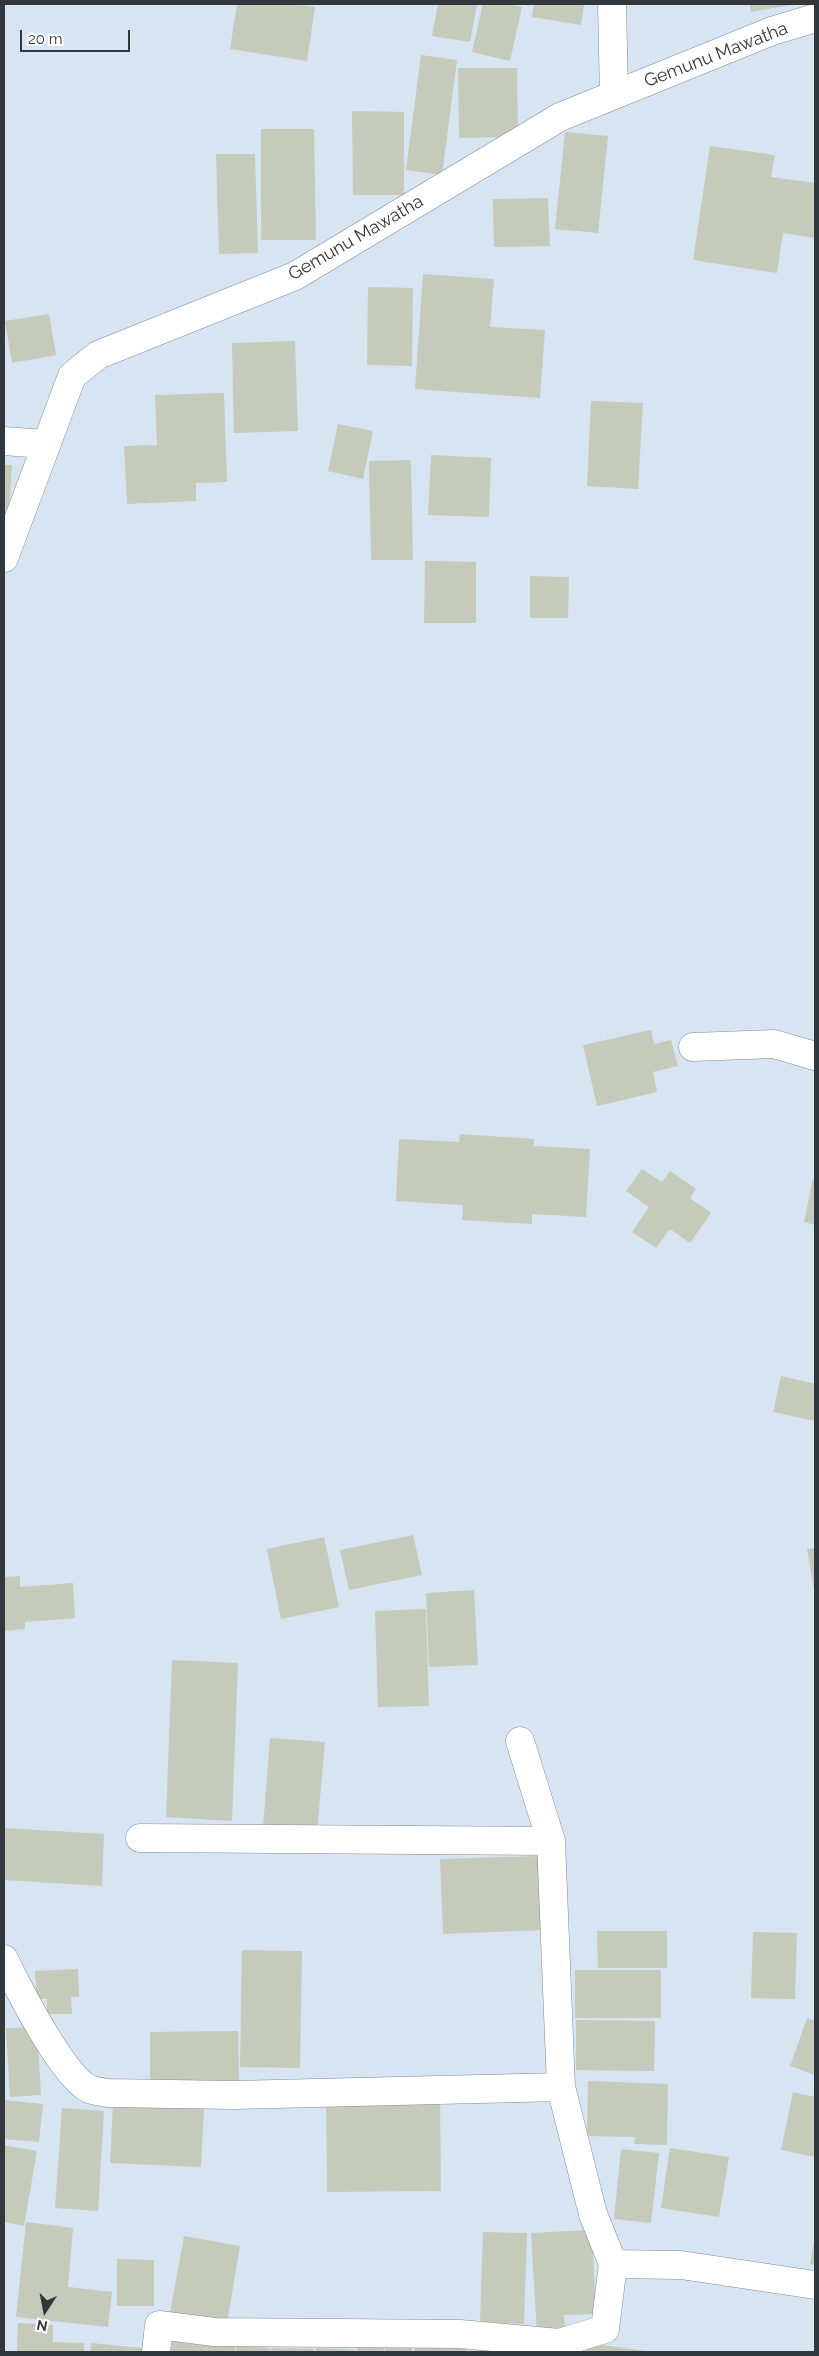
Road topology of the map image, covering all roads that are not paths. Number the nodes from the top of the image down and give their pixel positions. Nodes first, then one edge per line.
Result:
1 (612, 4) edge
2 (815, 18) edge
3 (614, 95) junction
4 (4, 441) edge
5 (45, 444) junction
6 (4, 558) edge
7 (693, 1047) dead end
8 (815, 1056) edge
9 (520, 1741) dead end
10 (140, 1838) dead end
11 (551, 1841) junction
12 (4, 1959) edge
13 (11, 1990) edge
14 (561, 2087) junction
15 (613, 2264) junction
16 (815, 2285) edge
17 (556, 2348) edge
18 (156, 2352) edge

1 - 3 street
2 - 3 street, Gemunu Mawatha
3 - 5 street, Gemunu Mawatha
4 - 5 street
5 - 6 street, Gemunu Mawatha
7 - 8 street
9 - 11 street
10 - 11 street
11 - 14 street
12 - 13 street
13 - 14 street
14 - 15 street
15 - 16 street
15 - 17 street
17 - 18 street

